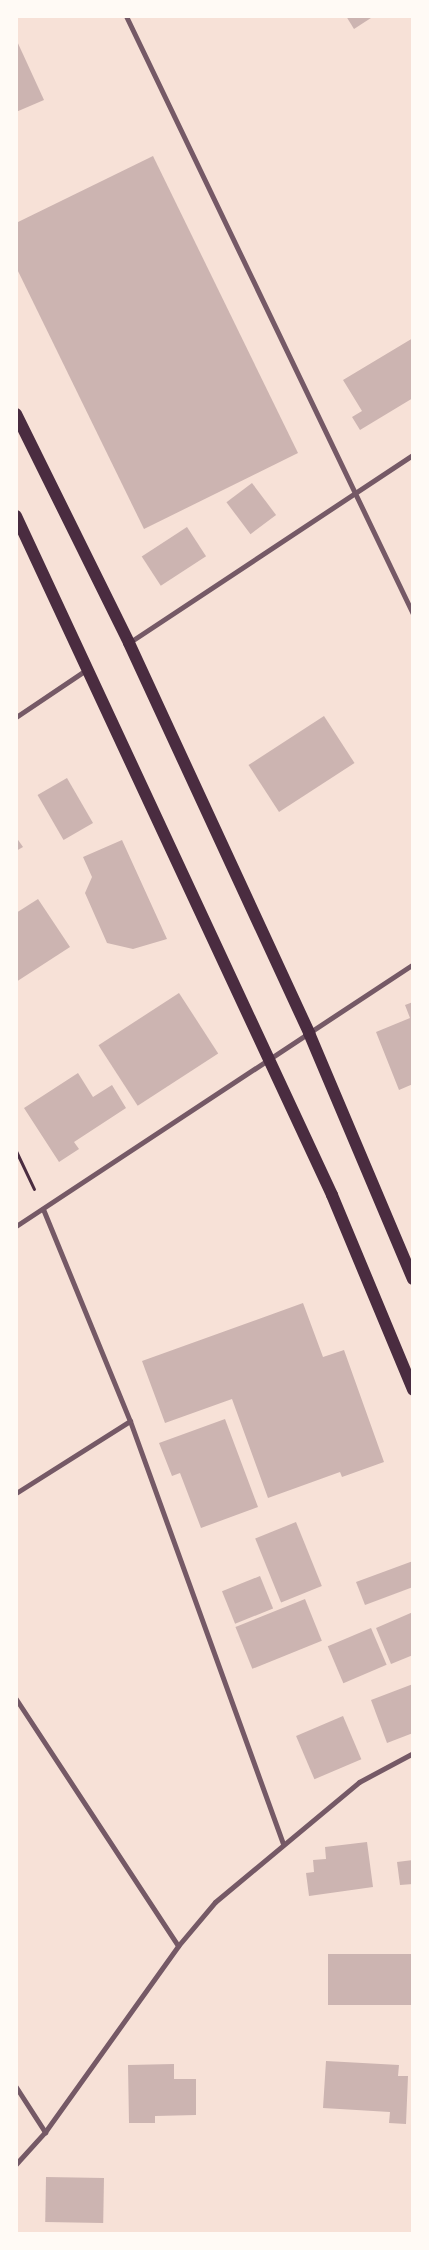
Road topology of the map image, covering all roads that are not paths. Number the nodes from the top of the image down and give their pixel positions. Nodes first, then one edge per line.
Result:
1 (126, 16) edge
2 (16, 414) edge
3 (413, 455) edge
4 (356, 492) junction
5 (16, 516) edge
6 (413, 614) edge
7 (129, 643) junction
8 (89, 668) junction
9 (16, 717) edge
10 (413, 964) edge
11 (309, 1033) junction
12 (270, 1059) junction
13 (42, 1209) junction
14 (16, 1226) edge
15 (413, 1279) edge
16 (413, 1390) edge
17 (130, 1421) junction
18 (16, 1493) edge
19 (16, 1700) edge
20 (413, 1753) edge
21 (283, 1844) junction
22 (178, 1946) junction
23 (16, 2088) edge
24 (46, 2132) junction
25 (16, 2164) edge

1 - 4 street
2 - 7 main road
3 - 4 street
4 - 6 street
4 - 7 street
5 - 8 main road
7 - 11 main road
8 - 9 street
8 - 12 main road
10 - 11 street
11 - 12 street
11 - 15 main road
12 - 13 street
12 - 16 main road
13 - 14 street
13 - 17 street
17 - 18 street
17 - 21 street
19 - 22 street
20 - 21 street
21 - 22 street
22 - 24 street
23 - 24 street
24 - 25 street

